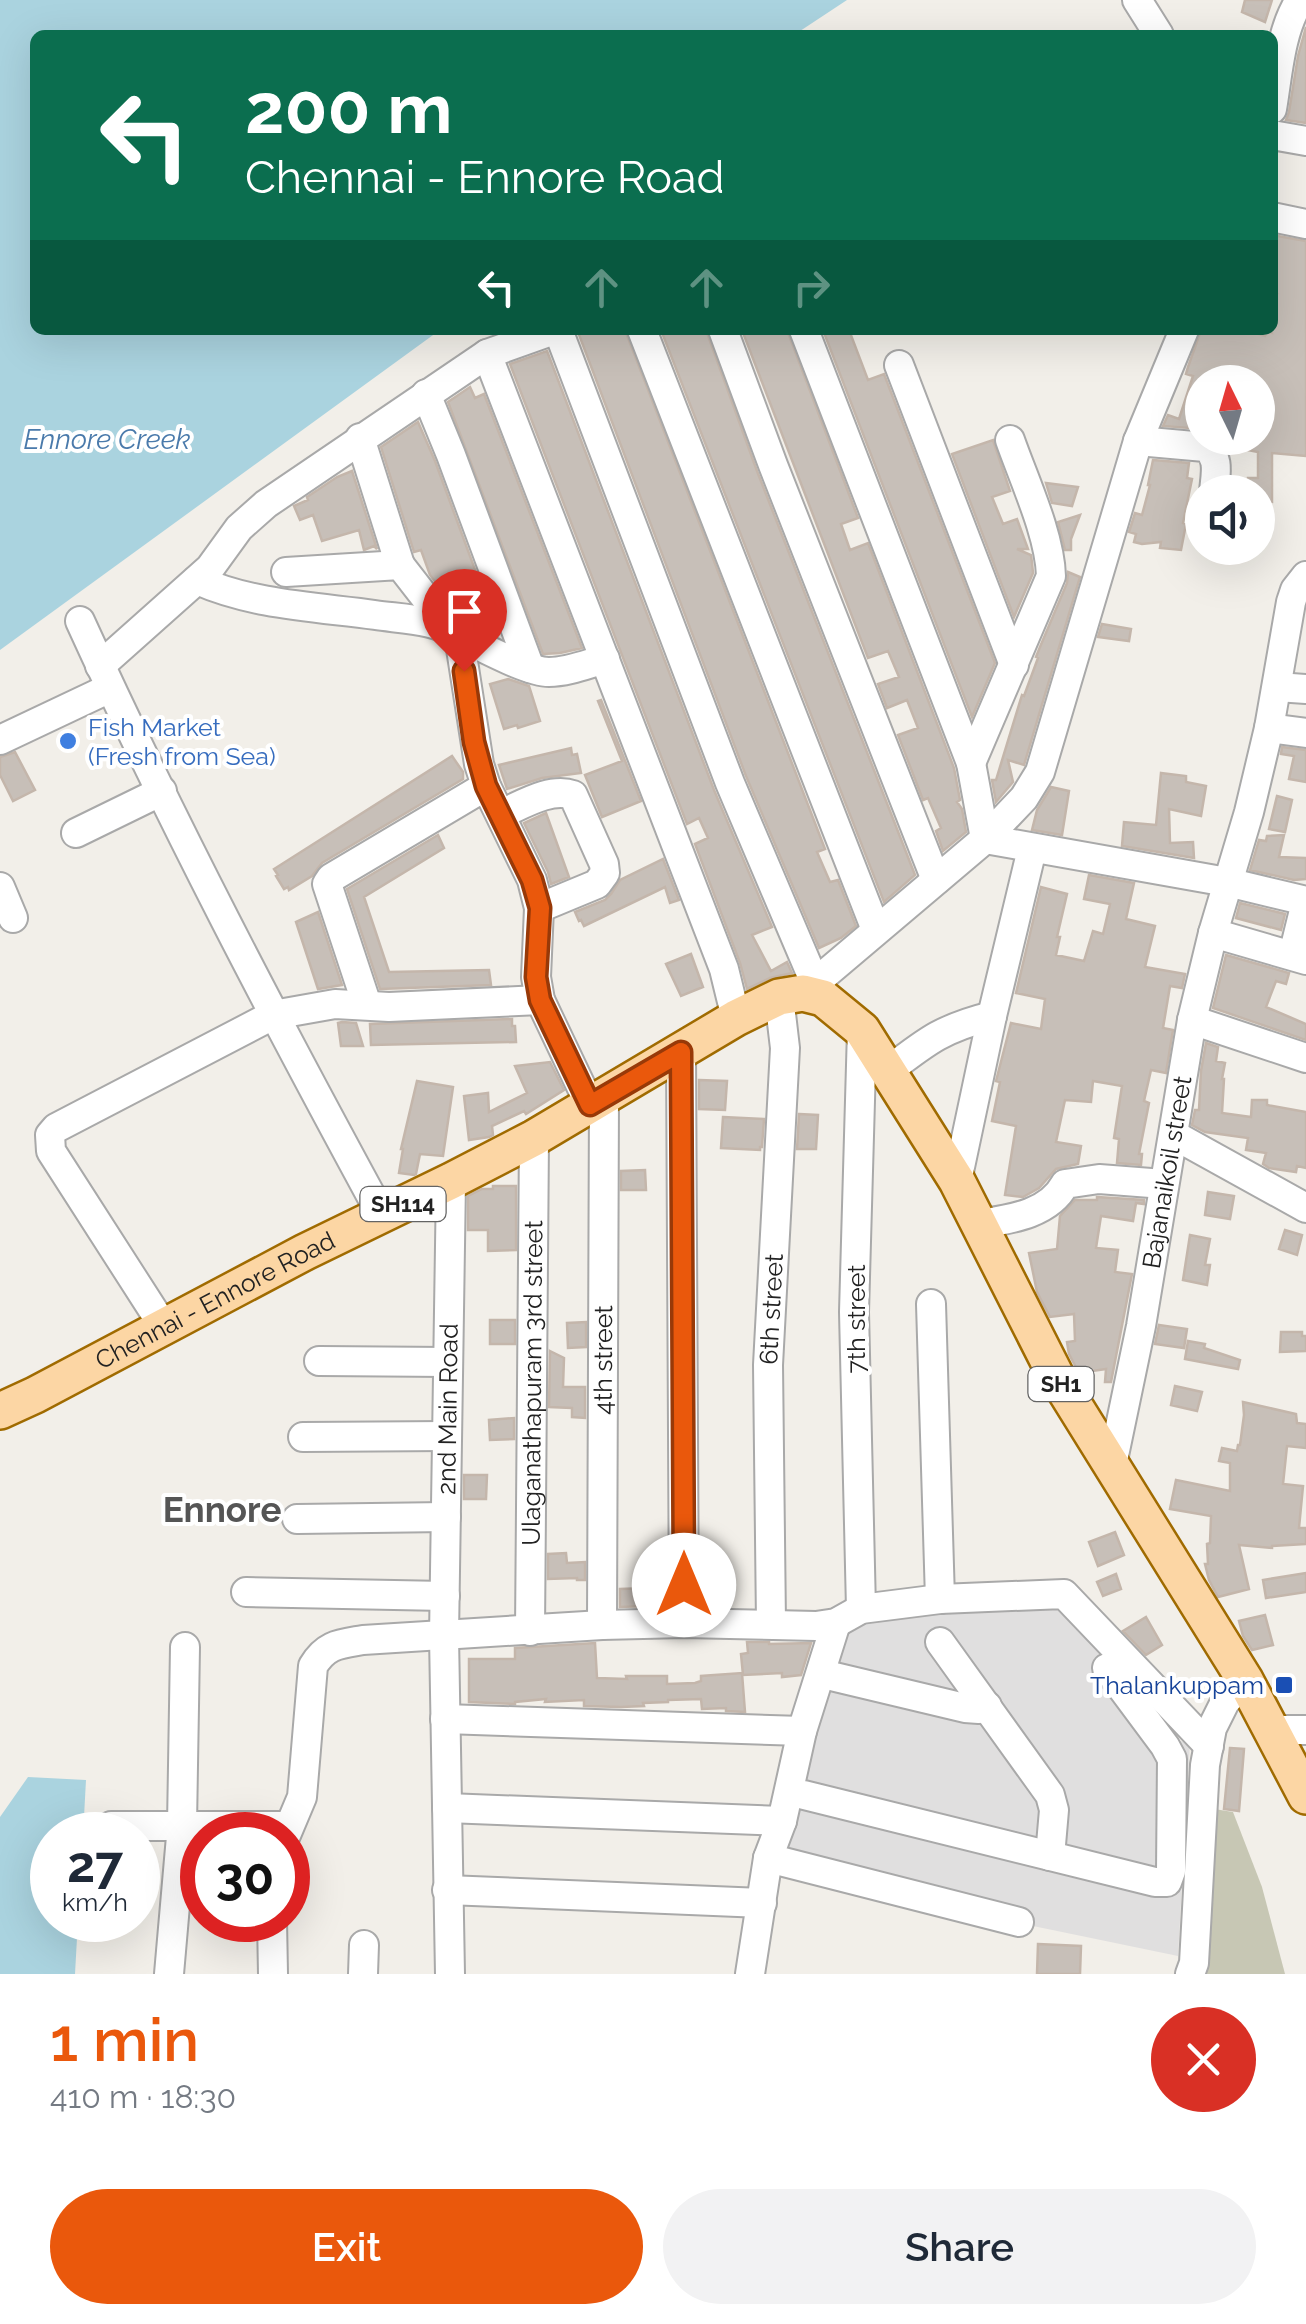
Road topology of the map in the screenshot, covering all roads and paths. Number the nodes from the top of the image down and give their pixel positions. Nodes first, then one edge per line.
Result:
1 (1137, 0) edge
2 (1300, 0) edge
3 (1157, 30) edge
4 (1278, 73) edge
5 (1278, 137) edge
6 (1306, 141) edge
7 (1278, 217) edge
8 (1306, 224) edge
9 (542, 335) edge
10 (558, 335) edge
11 (644, 335) edge
12 (725, 335) edge
13 (806, 335) edge
14 (1182, 335) edge
15 (487, 354) junction
16 (899, 365) dead end
17 (426, 394) junction
18 (360, 438) junction
19 (1010, 440) dead end
20 (1138, 441) junction
21 (1215, 475) edge
22 (400, 564) junction
23 (286, 572) dead end
24 (1306, 576) edge
25 (197, 580) junction
26 (1298, 602) edge
27 (80, 621) dead end
28 (454, 632) junction
29 (1294, 645) edge
30 (605, 659) junction
31 (1014, 666) junction
32 (530, 668) junction
33 (105, 677) junction
34 (1277, 686) junction
35 (1306, 688) edge
36 (1269, 728) junction
37 (1306, 733) edge
38 (0, 740) edge
39 (971, 763) junction
40 (486, 786) junction
41 (162, 791) junction
42 (500, 814) junction
43 (76, 832) dead end
44 (986, 839) junction
45 (1032, 849) junction
46 (936, 880) junction
47 (1227, 882) junction
48 (0, 887) edge
49 (1306, 902) edge
50 (540, 908) junction
51 (13, 918) dead end
52 (876, 930) junction
53 (1213, 933) junction
54 (1300, 958) edge
55 (799, 991) junction
56 (540, 1000) junction
57 (367, 1005) junction
58 (273, 1015) junction
59 (992, 1016) junction
60 (736, 1018) junction
61 (1192, 1020) junction
62 (862, 1030) junction
63 (681, 1052) junction
64 (1306, 1058) edge
65 (888, 1071) junction
66 (597, 1101) junction
67 (1174, 1135) junction
68 (534, 1138) junction
69 (452, 1181) junction
70 (957, 1181) junction
71 (1164, 1184) junction
72 (1306, 1208) edge
73 (381, 1214) junction
74 (980, 1224) junction
75 (931, 1304) dead end
76 (164, 1327) junction
77 (319, 1361) dead end
78 (448, 1362) junction
79 (0, 1412) edge
80 (447, 1436) junction
81 (302, 1437) dead end
82 (1112, 1465) junction
83 (446, 1516) junction
84 (297, 1519) dead end
85 (246, 1592) dead end
86 (445, 1596) junction
87 (940, 1600) junction
88 (861, 1609) junction
89 (684, 1623) junction
90 (836, 1623) junction
91 (771, 1624) junction
92 (602, 1625) junction
93 (530, 1631) junction
94 (444, 1636) junction
95 (940, 1642) dead end
96 (184, 1646) dead end
97 (1107, 1668) dead end
98 (835, 1676) dead end
99 (1245, 1680) junction
100 (988, 1706) junction
101 (446, 1720) junction
102 (1186, 1721) junction
103 (1290, 1730) edge
104 (802, 1731) junction
105 (1160, 1739) junction
106 (1209, 1746) junction
107 (804, 1796) dead end
108 (1306, 1796) edge
109 (447, 1808) junction
110 (182, 1812) edge
111 (295, 1812) edge
112 (782, 1821) junction
113 (180, 1849) edge
114 (1050, 1856) junction
115 (768, 1858) junction
116 (446, 1890) junction
117 (762, 1903) junction
118 (1019, 1922) dead end
119 (272, 1942) edge
120 (364, 1946) dead end
121 (169, 1974) edge
122 (273, 1974) edge
123 (363, 1974) edge
124 (450, 1974) edge
125 (750, 1974) edge
126 (1190, 1974) edge

1 - 3 street
2 - 4 street
5 - 6 street
7 - 8 street
9 - 15 street
10 - 55 street, 6th street
11 - 52 street
12 - 46 street
13 - 39 street
14 - 20 street
15 - 17 street
15 - 30 street
16 - 31 street
17 - 18 street
17 - 32 street
18 - 22 street
18 - 25 street
19 - 31 street
20 - 21 street
20 - 44 street
22 - 23 street
22 - 28 street
24 - 26 street, Bajanaikoil street
25 - 28 street
25 - 33 street
26 - 29 street, Bajanaikoil street
27 - 33 street
28 - 32 street
28 - 40 street
29 - 34 street, Bajanaikoil street
30 - 32 street
30 - 60 street
31 - 39 street
33 - 38 street
33 - 41 street
34 - 35 street
34 - 36 street, Bajanaikoil street
36 - 37 street
36 - 47 street, Bajanaikoil street
39 - 44 street
40 - 42 street
40 - 57 street
41 - 43 street
41 - 58 street
42 - 50 street
42 - 50 street
44 - 45 street
44 - 46 street
45 - 47 street
45 - 59 street
46 - 52 street
47 - 49 street
47 - 53 street, Bajanaikoil street
48 - 51 street
49 - 54 street
50 - 56 street
52 - 55 street
53 - 54 street
53 - 61 street, Bajanaikoil street
55 - 60 main road, Chennai - Ennore Road / SH114
55 - 62 main road, SH1
55 - 91 street, 6th street
56 - 57 street
56 - 66 street
57 - 58 street
58 - 73 street
58 - 76 street
59 - 65 street
59 - 70 street
60 - 63 main road, Chennai - Ennore Road / SH114
61 - 64 street
61 - 67 street, Bajanaikoil street
62 - 65 main road, SH1
62 - 88 street, 7th street
63 - 66 main road, Chennai - Ennore Road / SH114
63 - 89 street
65 - 70 main road, SH1
66 - 68 main road, Chennai - Ennore Road / SH114
66 - 92 street, 4th street
67 - 71 street, Bajanaikoil street
67 - 72 street
68 - 69 main road, Chennai - Ennore Road / SH114
68 - 93 street, Ulaganathapuram 3rd street
69 - 73 main road, Chennai - Ennore Road / SH114
69 - 78 street, 2nd Main Road
70 - 74 main road, SH1
71 - 74 street
71 - 82 street, Bajanaikoil street
73 - 76 main road, Chennai - Ennore Road / SH114
74 - 82 main road, SH1
75 - 87 street
76 - 79 main road, Chennai - Ennore Road / SH114
77 - 78 street
78 - 80 street, 2nd Main Road
80 - 81 street
80 - 83 street, 2nd Main Road
82 - 99 main road, SH1
83 - 84 street
83 - 86 street, 2nd Main Road
85 - 86 street
86 - 94 street, 2nd Main Road
87 - 88 street
87 - 102 street
88 - 90 street
89 - 91 street
89 - 92 street
90 - 91 street
90 - 104 street
92 - 93 street
93 - 94 street
94 - 101 street, 2nd Main Road
94 - 111 street
95 - 100 street
96 - 110 street
97 - 105 street
98 - 100 street
99 - 103 main road, SH1
99 - 106 street
100 - 114 street
101 - 104 street
101 - 109 street, 2nd Main Road
102 - 105 street
102 - 106 street
103 - 108 main road, SH1
104 - 112 street
105 - 114 street
106 - 126 street
107 - 114 street
109 - 112 street
109 - 116 street, 2nd Main Road
112 - 115 street
113 - 121 street
115 - 117 street
115 - 118 street
116 - 117 street
116 - 124 street, 2nd Main Road
117 - 125 street
119 - 122 street
120 - 123 street

